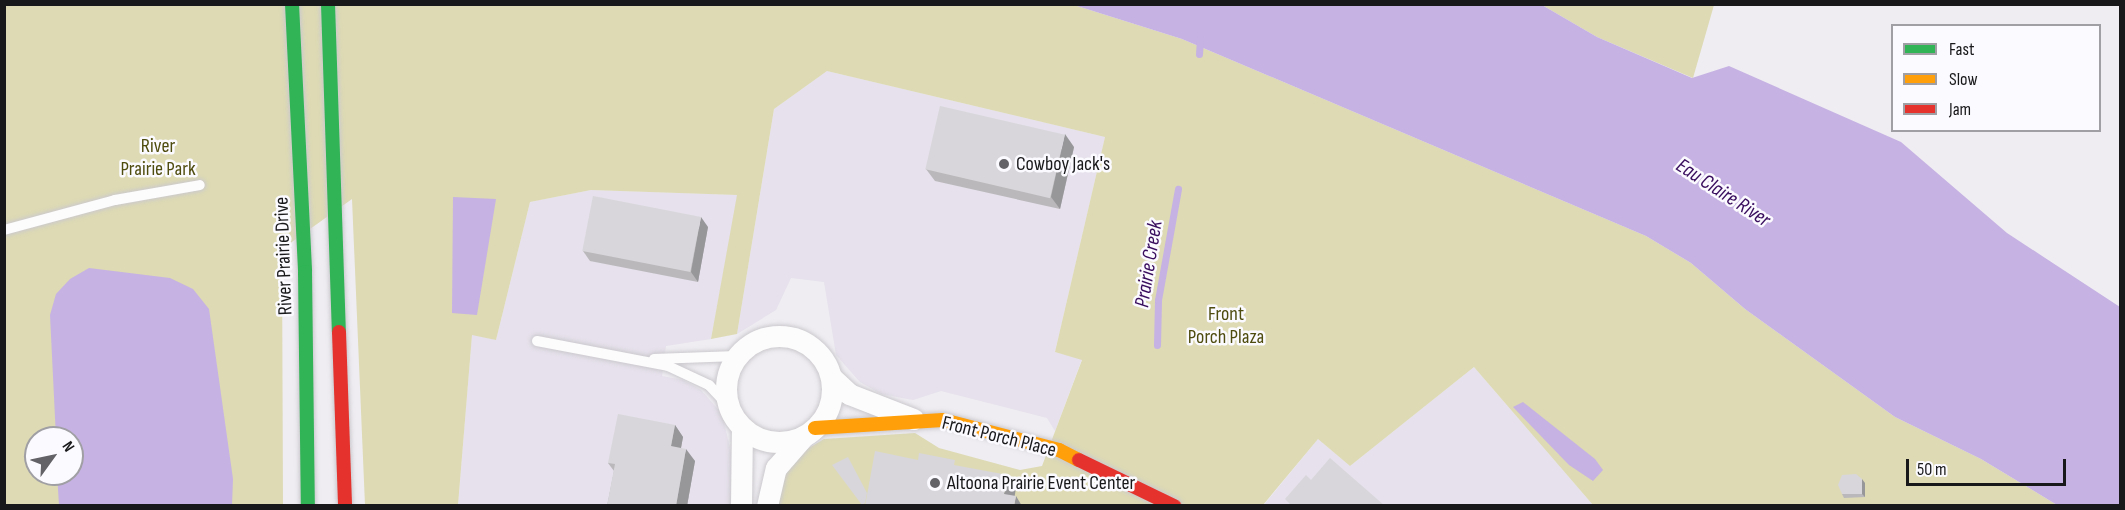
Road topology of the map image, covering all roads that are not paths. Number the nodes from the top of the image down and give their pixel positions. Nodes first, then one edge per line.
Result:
1 (292, 4) edge
2 (328, 4) edge
3 (200, 185) dead end
4 (4, 230) edge
5 (537, 341) dead end
6 (737, 356) junction
7 (648, 360) junction
8 (831, 377) junction
9 (730, 409) junction
10 (920, 421) junction
11 (742, 427) junction
12 (811, 431) junction
13 (309, 506) edge
14 (345, 506) edge
15 (741, 506) edge
16 (767, 506) edge
17 (1174, 506) edge

1 - 13 main road, River Prairie Drive
2 - 14 main road
3 - 4 lane
5 - 7 lane
6 - 7 lane
6 - 8 street
6 - 9 street
7 - 9 lane
8 - 10 street
8 - 12 street
9 - 11 street
10 - 12 main road, Front Porch Place
10 - 17 main road, Front Porch Place
11 - 12 street
11 - 15 street
12 - 16 street

